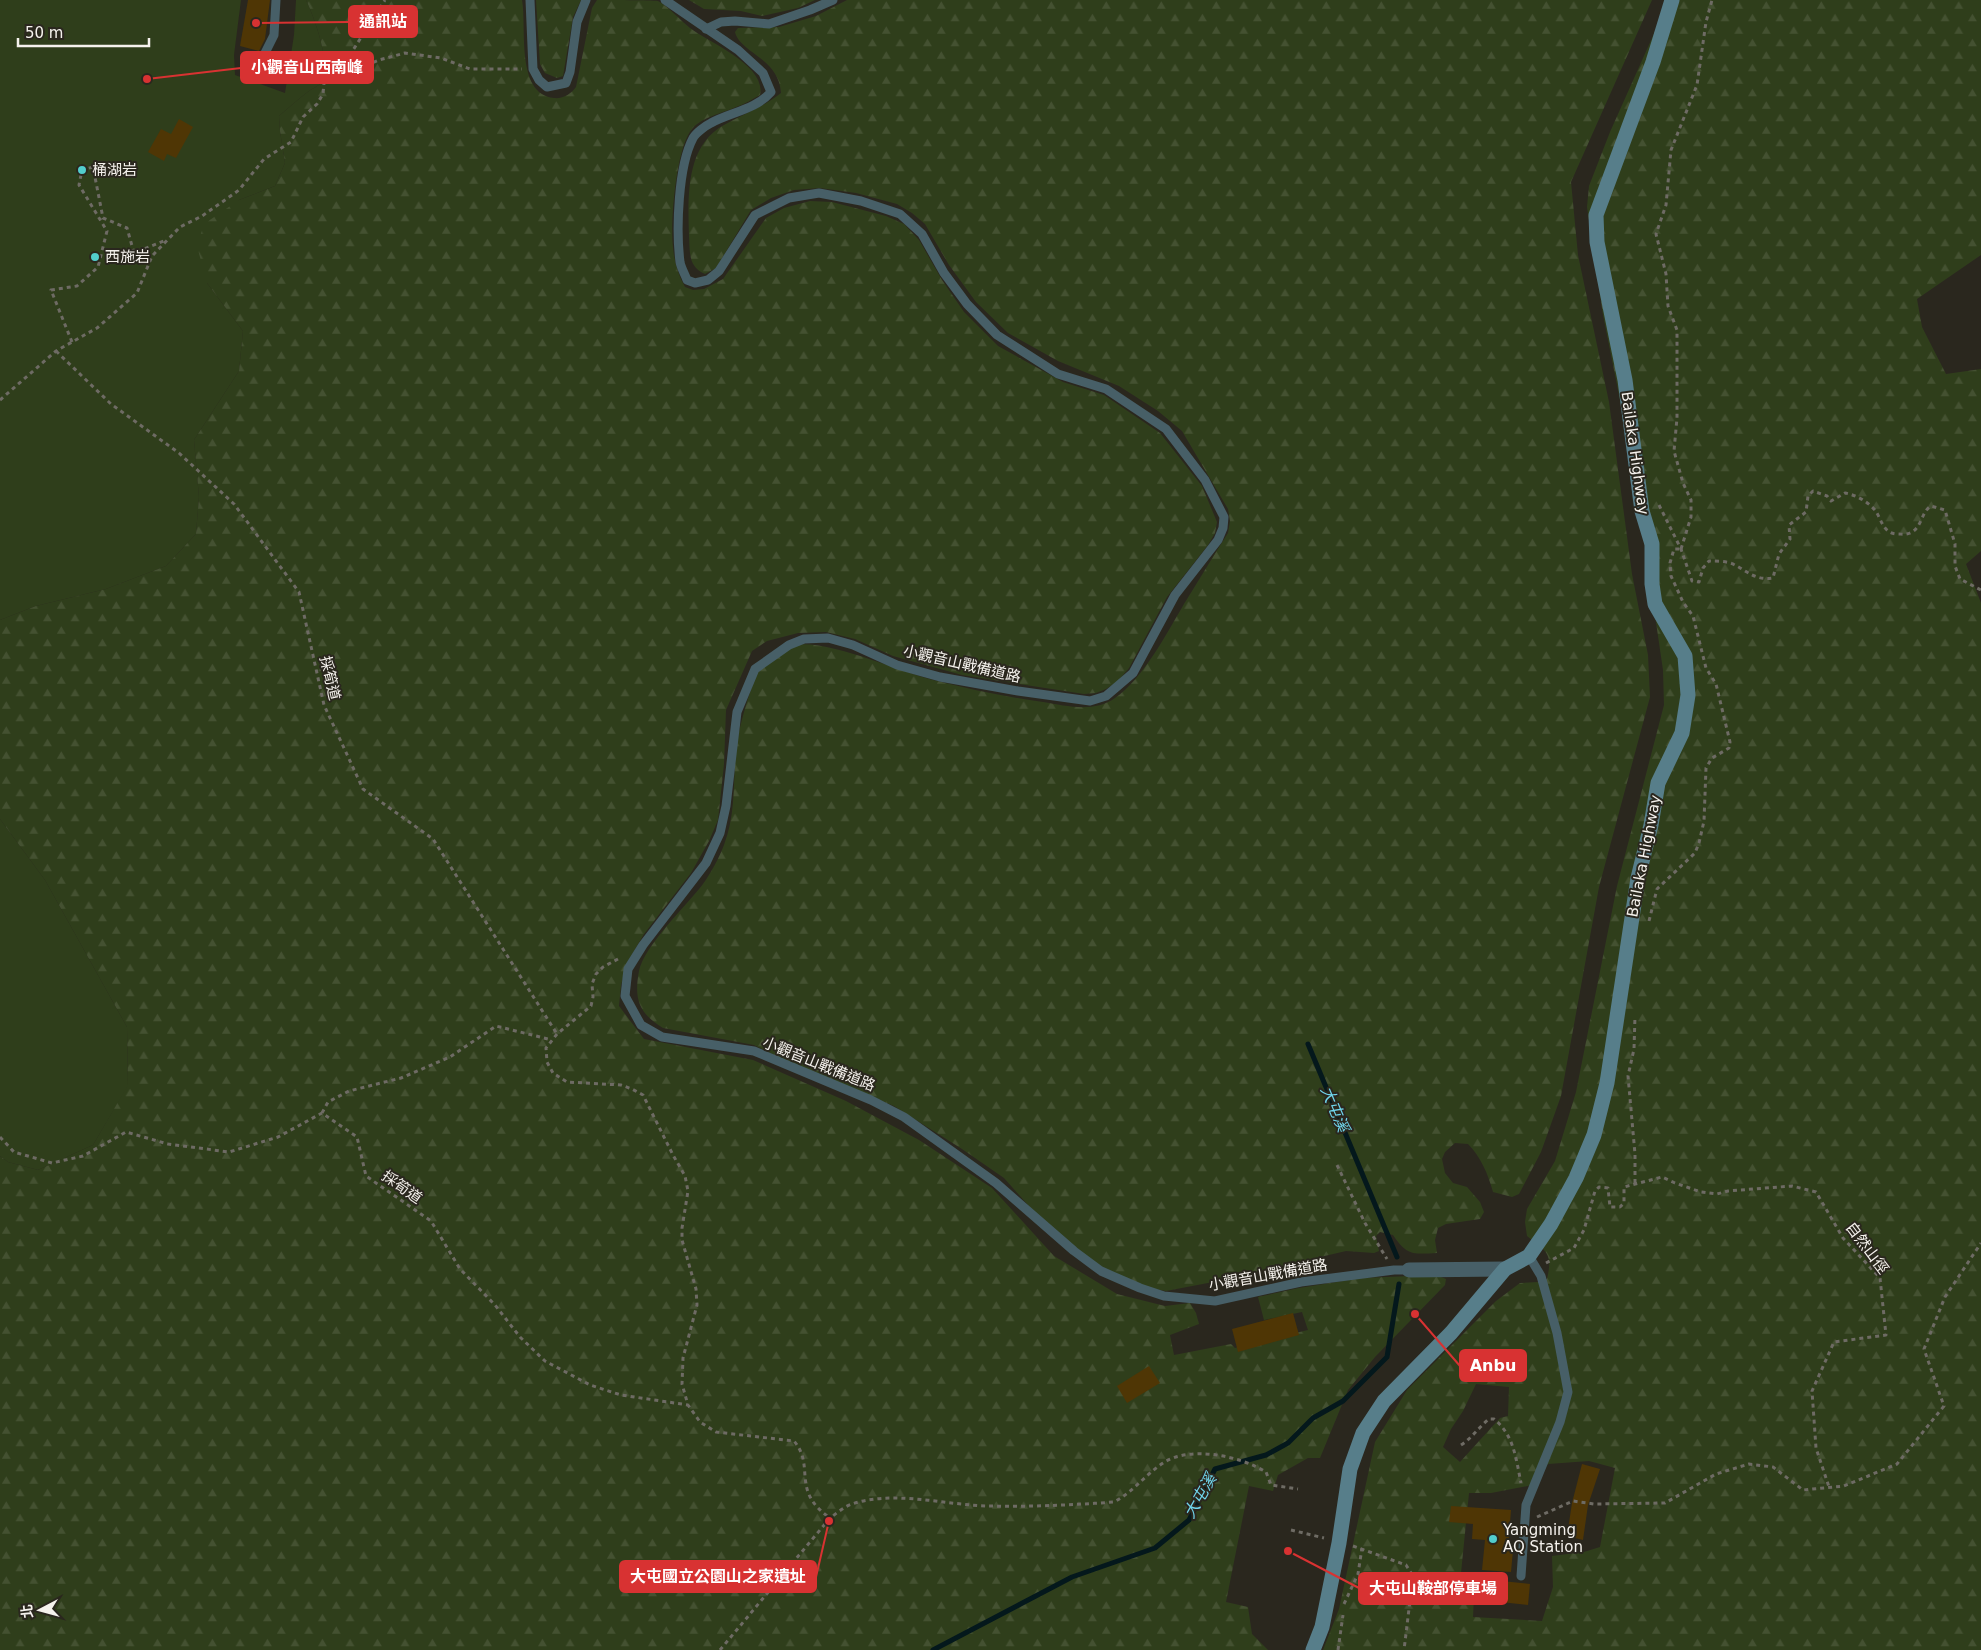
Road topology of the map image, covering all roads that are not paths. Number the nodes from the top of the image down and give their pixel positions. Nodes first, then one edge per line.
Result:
1 (276, 0) edge
2 (530, 0) edge
3 (586, 0) edge
4 (665, 0) edge
5 (833, 0) edge
6 (1672, 0) edge
7 (706, 29) junction
8 (264, 54) dead end
9 (1533, 1262) junction
10 (1505, 1269) junction
11 (1401, 1270) joint
12 (1521, 1576) dead end
13 (1313, 1650) edge

1 - 8 lane
2 - 3 lane
4 - 7 lane, 小觀音山戰備道路
5 - 7 lane
6 - 9 main road, Bailaka Highway
7 - 11 lane, 小觀音山戰備道路
9 - 10 main road, Bailaka Highway
9 - 12 lane
10 - 11 street
10 - 13 main road, Bailaka Highway

